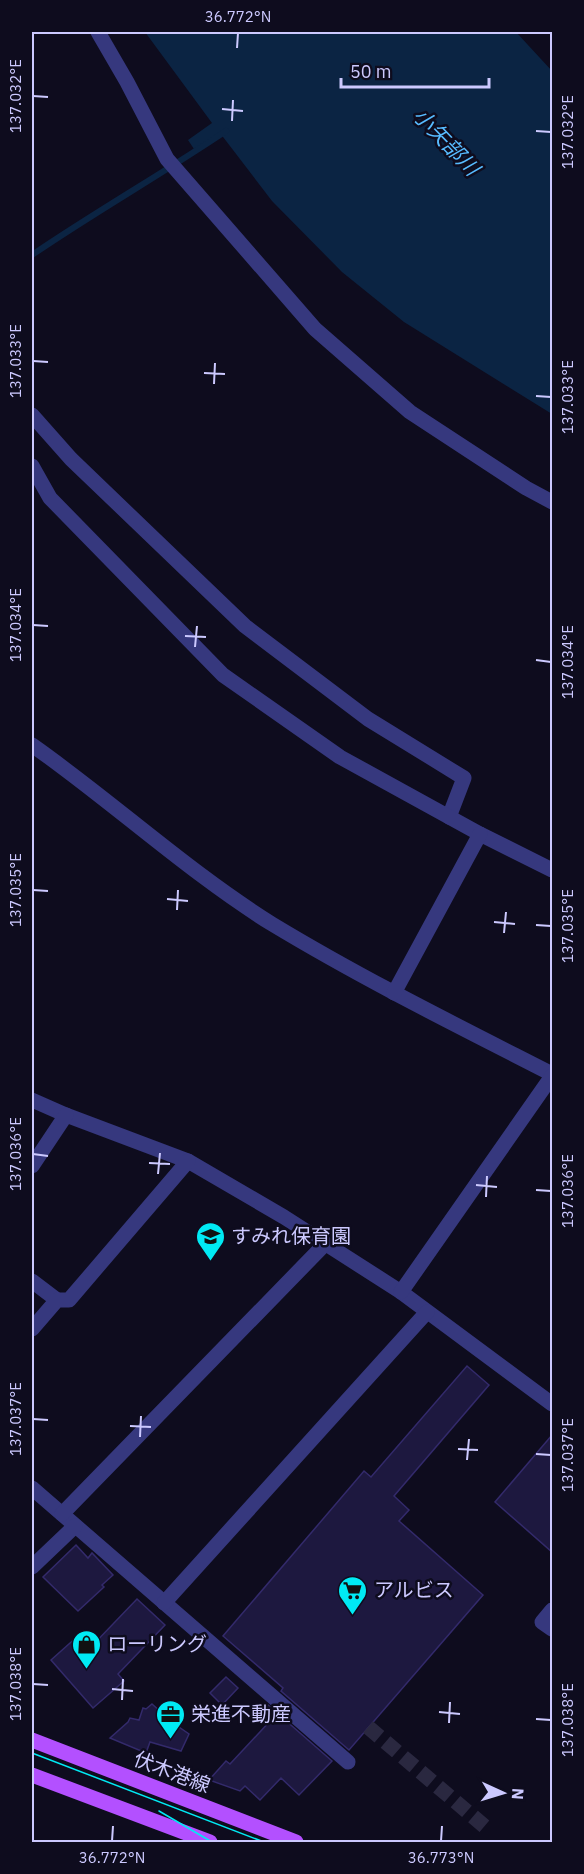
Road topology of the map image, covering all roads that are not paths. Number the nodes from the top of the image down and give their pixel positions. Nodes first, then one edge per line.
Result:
1 (98, 32) edge
2 (32, 415) edge
3 (32, 466) edge
4 (552, 502) edge
5 (32, 745) edge
6 (449, 817) junction
7 (480, 834) junction
8 (552, 870) edge
9 (394, 993) junction
10 (552, 1075) edge
11 (32, 1100) edge
12 (66, 1115) junction
13 (188, 1161) junction
14 (32, 1166) edge
15 (326, 1244) junction
16 (32, 1281) edge
17 (401, 1292) junction
18 (57, 1300) junction
19 (427, 1312) junction
20 (32, 1329) edge
21 (552, 1404) edge
22 (32, 1488) edge
23 (62, 1514) junction
24 (75, 1526) junction
25 (32, 1567) edge
26 (164, 1603) junction
27 (552, 1610) edge
28 (552, 1629) edge
29 (32, 1740) edge
30 (348, 1762) dead end
31 (32, 1775) edge
32 (210, 1842) edge
33 (296, 1842) edge

1 - 4 street
2 - 6 street
3 - 6 street
5 - 9 street
6 - 7 street
7 - 8 street
7 - 9 street
9 - 10 street
10 - 17 street
11 - 12 street
12 - 13 street
12 - 14 street
13 - 15 street
13 - 18 street
15 - 17 street
15 - 23 street
16 - 18 street
17 - 19 street
18 - 20 street
19 - 21 street
19 - 26 street
22 - 23 street
23 - 24 street
24 - 25 street
24 - 26 street
26 - 30 street
27 - 28 street
29 - 33 main road, 伏木港線
31 - 32 main road

